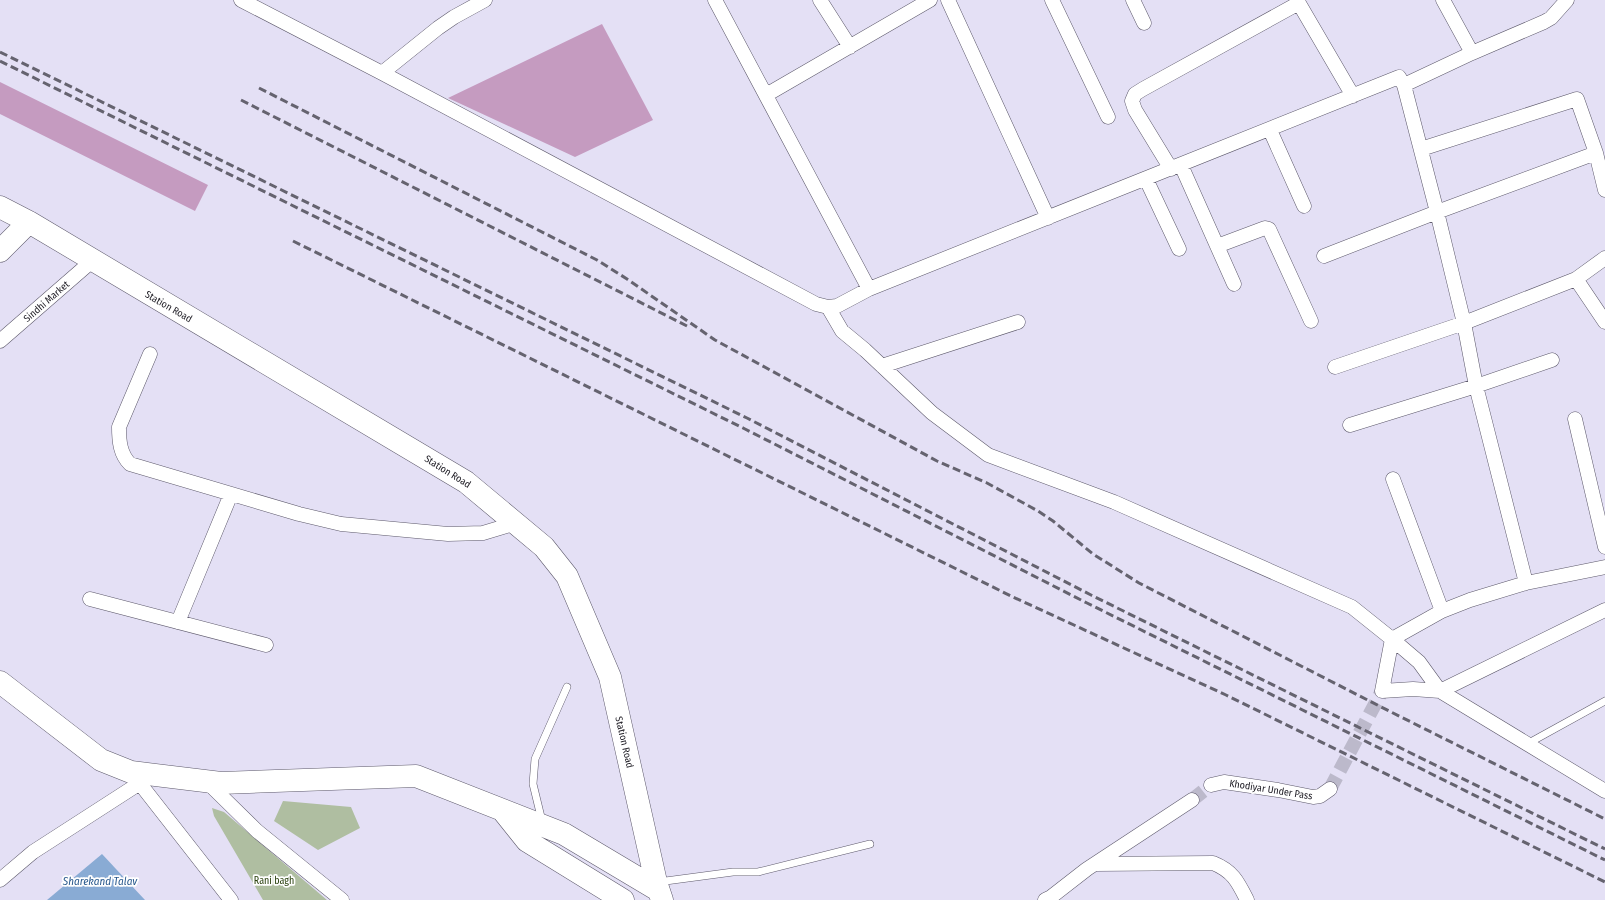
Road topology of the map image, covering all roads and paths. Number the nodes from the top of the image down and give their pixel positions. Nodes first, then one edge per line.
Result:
1 (241, 0) edge
2 (485, 0) edge
3 (716, 0) edge
4 (820, 0) edge
5 (948, 0) edge
6 (1052, 0) edge
7 (1133, 0) edge
8 (1443, 0) edge
9 (1567, 0) edge
10 (923, 2) edge
11 (1298, 2) edge
12 (1553, 6) edge
13 (1144, 23) dead end
14 (850, 48) junction
15 (1472, 53) junction
16 (382, 73) junction
17 (1404, 85) junction
18 (766, 95) junction
19 (1353, 96) junction
20 (1108, 117) dead end
21 (1270, 130) junction
22 (1421, 149) junction
23 (1596, 153) junction
24 (1176, 167) junction
25 (1146, 179) junction
26 (1605, 190) edge
27 (1304, 206) dead end
28 (0, 207) edge
29 (1437, 212) junction
30 (1048, 218) junction
31 (29, 222) junction
32 (1217, 246) junction
33 (1179, 249) dead end
34 (0, 251) edge
35 (1324, 256) dead end
36 (1605, 258) edge
37 (92, 261) junction
38 (1576, 279) junction
39 (1234, 284) dead end
40 (869, 289) junction
41 (828, 307) junction
42 (1311, 321) dead end
43 (1018, 322) dead end
44 (1605, 322) edge
45 (1464, 323) junction
46 (0, 341) edge
47 (150, 354) dead end
48 (1552, 360) dead end
49 (882, 366) junction
50 (1335, 367) dead end
51 (1476, 386) junction
52 (1575, 419) dead end
53 (1350, 425) dead end
54 (1393, 480) dead end
55 (231, 494) junction
56 (516, 523) junction
57 (1605, 547) edge
58 (1605, 567) edge
59 (1526, 583) junction
60 (90, 599) dead end
61 (1605, 610) edge
62 (1442, 611) junction
63 (178, 622) junction
64 (1392, 639) junction
65 (266, 645) dead end
66 (0, 682) edge
67 (567, 687) dead end
68 (1440, 691) junction
69 (1605, 701) edge
70 (1527, 744) junction
71 (136, 778) junction
72 (206, 781) junction
73 (1211, 785) tunnel mouth
74 (1330, 789) tunnel mouth
75 (1605, 791) edge
76 (1192, 800) tunnel mouth
77 (502, 810) junction
78 (543, 826) junction
79 (870, 844) dead end
80 (1095, 864) junction
81 (0, 880) edge
82 (659, 891) edge
83 (231, 900) edge
84 (342, 900) edge
85 (622, 900) edge
86 (1045, 900) edge
87 (1246, 900) edge

1 - 16 street
2 - 16 street
3 - 18 street
4 - 14 street
5 - 30 street
6 - 20 street
7 - 13 street
8 - 15 street
9 - 12 street
10 - 14 street
11 - 19 street
11 - 24 street
12 - 15 street
14 - 18 street
15 - 17 street
16 - 41 street
17 - 19 street
17 - 22 street
18 - 40 street
19 - 21 street
21 - 24 street
21 - 27 street
22 - 23 street
22 - 29 street
23 - 26 street
23 - 29 street
24 - 25 street
24 - 32 street
25 - 30 street
25 - 33 street
28 - 31 main road, Station Road
29 - 35 street
29 - 45 street
30 - 40 street
31 - 34 main road
31 - 37 main road, Station Road
32 - 39 street
32 - 42 street
36 - 38 street
37 - 46 street, Sindhi Market
37 - 56 main road, Station Road
38 - 44 street
38 - 45 street
40 - 41 street
41 - 49 street
43 - 49 street
45 - 50 street
45 - 51 street
47 - 55 street
48 - 51 street
49 - 64 street
51 - 53 street
51 - 59 street
52 - 57 street
54 - 62 street
55 - 56 street
55 - 63 street
56 - 82 main road, Station Road
58 - 59 street
59 - 62 street
60 - 63 street
61 - 68 street
62 - 64 street
63 - 65 street
64 - 68 street
64 - 68 street
66 - 71 main road
67 - 78 lane
68 - 70 street
69 - 70 lane
70 - 75 street
71 - 72 main road
71 - 81 street
71 - 83 street
72 - 77 main road
72 - 84 street
73 - 74 street, Khodiyar Under Pass
76 - 80 street
77 - 78 main road
77 - 85 main road
78 - 82 main road
79 - 82 lane
80 - 86 street
80 - 87 street

